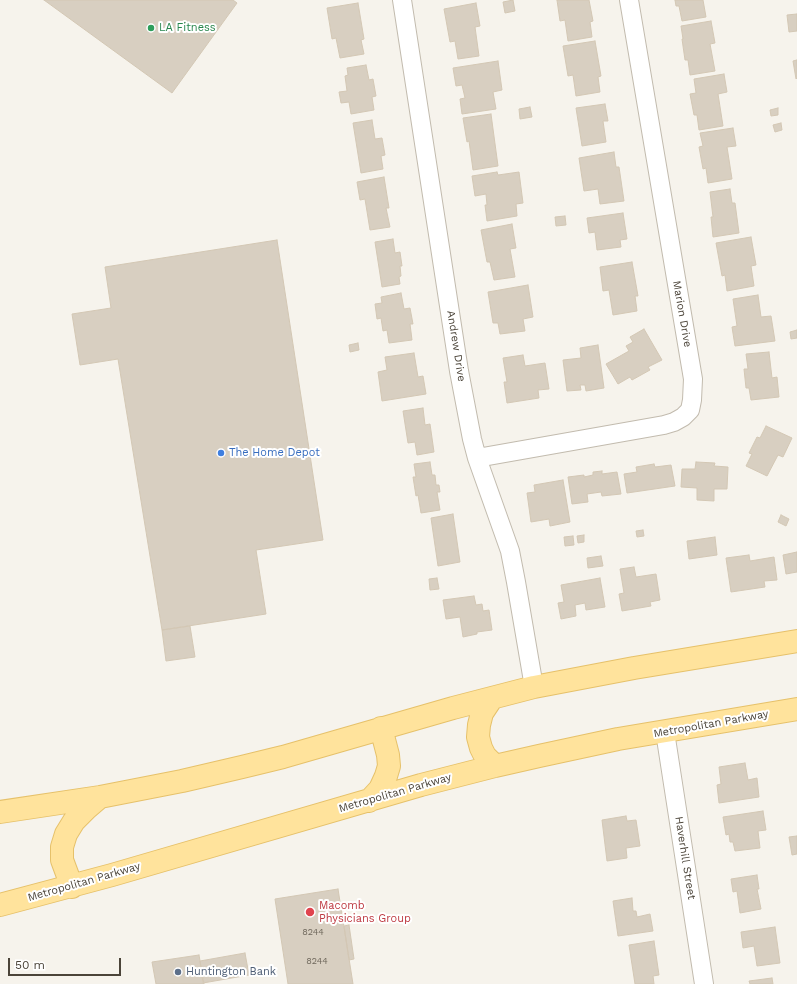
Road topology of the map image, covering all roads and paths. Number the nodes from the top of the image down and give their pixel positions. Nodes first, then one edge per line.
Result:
1 (402, 0) edge
2 (629, 0) edge
3 (477, 458) junction
4 (797, 641) edge
5 (534, 687) junction
6 (492, 698) junction
7 (797, 709) edge
8 (381, 728) junction
9 (665, 732) junction
10 (495, 766) junction
11 (100, 797) junction
12 (369, 801) junction
13 (0, 812) edge
14 (72, 886) junction
15 (0, 905) edge
16 (704, 984) edge

1 - 3 street, Andrew Drive
2 - 3 street, Marion Drive
3 - 5 street, Andrew Drive
4 - 5 main road
5 - 6 main road
6 - 8 main road
6 - 10 main road
7 - 9 main road, Metropolitan Parkway
8 - 11 main road
8 - 12 main road
9 - 10 main road, Metropolitan Parkway
9 - 16 street, Haverhill Street
10 - 12 main road, Metropolitan Parkway
11 - 13 main road
11 - 14 main road
12 - 14 main road, Metropolitan Parkway
14 - 15 main road, Metropolitan Parkway

